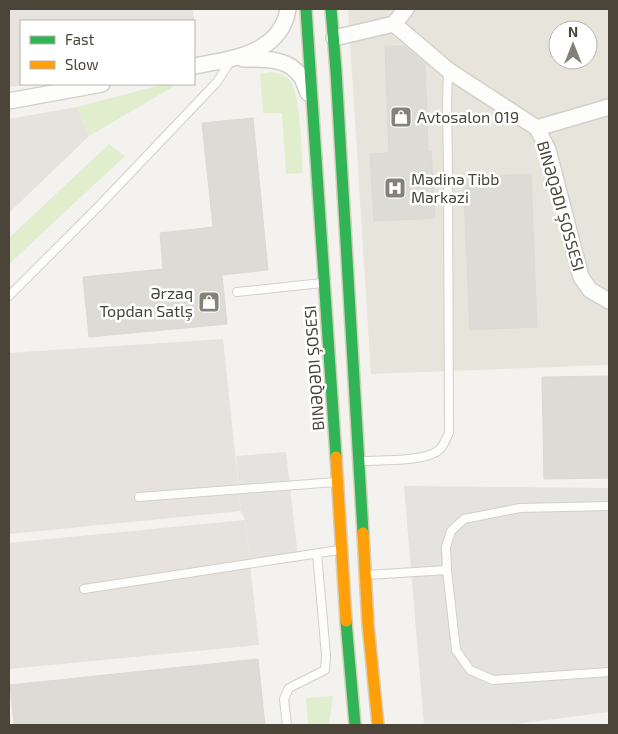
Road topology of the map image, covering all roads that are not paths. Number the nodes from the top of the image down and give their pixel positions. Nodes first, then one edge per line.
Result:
1 (288, 9) edge
2 (306, 9) edge
3 (332, 9) edge
4 (406, 9) edge
5 (394, 24) junction
6 (321, 39) junction
7 (231, 60) junction
8 (195, 66) edge
9 (448, 70) junction
10 (97, 85) edge
11 (9, 101) edge
12 (313, 103) junction
13 (609, 106) edge
14 (537, 128) junction
15 (324, 282) junction
16 (237, 292) dead end
17 (9, 296) edge
18 (609, 301) edge
19 (359, 461) junction
20 (338, 482) junction
21 (139, 496) dead end
22 (609, 506) edge
23 (341, 550) junction
24 (316, 554) junction
25 (447, 570) junction
26 (365, 575) junction
27 (84, 589) dead end
28 (609, 672) edge
29 (351, 722) edge
30 (287, 725) edge
31 (378, 725) edge

1 - 7 street
2 - 6 main road, BINƏQƏDI ŞOSESI
3 - 6 main road, BINƏQƏDI ŞOSESI
4 - 5 street
5 - 6 street
5 - 9 street, BINƏQƏDI ŞOSSESI
6 - 12 main road, BINƏQƏDI ŞOSESI
6 - 19 main road, BINƏQƏDI ŞOSESI
7 - 8 street
7 - 12 street
7 - 17 lane
9 - 14 street, BINƏQƏDI ŞOSSESI
9 - 19 lane
10 - 11 street
12 - 15 main road, BINƏQƏDI ŞOSESI
13 - 14 street, BINƏQƏDI ŞOSSESI
14 - 18 street, BINƏQƏDI ŞOSSESI
15 - 16 lane
15 - 20 main road, BINƏQƏDI ŞOSESI
19 - 26 main road, BINƏQƏDI ŞOSESI
20 - 21 lane
20 - 23 main road, BINƏQƏDI ŞOSESI
22 - 25 lane
23 - 24 lane
23 - 29 main road, BINƏQƏDI ŞOSESI
24 - 27 lane
24 - 30 lane
25 - 26 lane
25 - 28 lane
26 - 31 main road, BINƏQƏDI ŞOSESI

